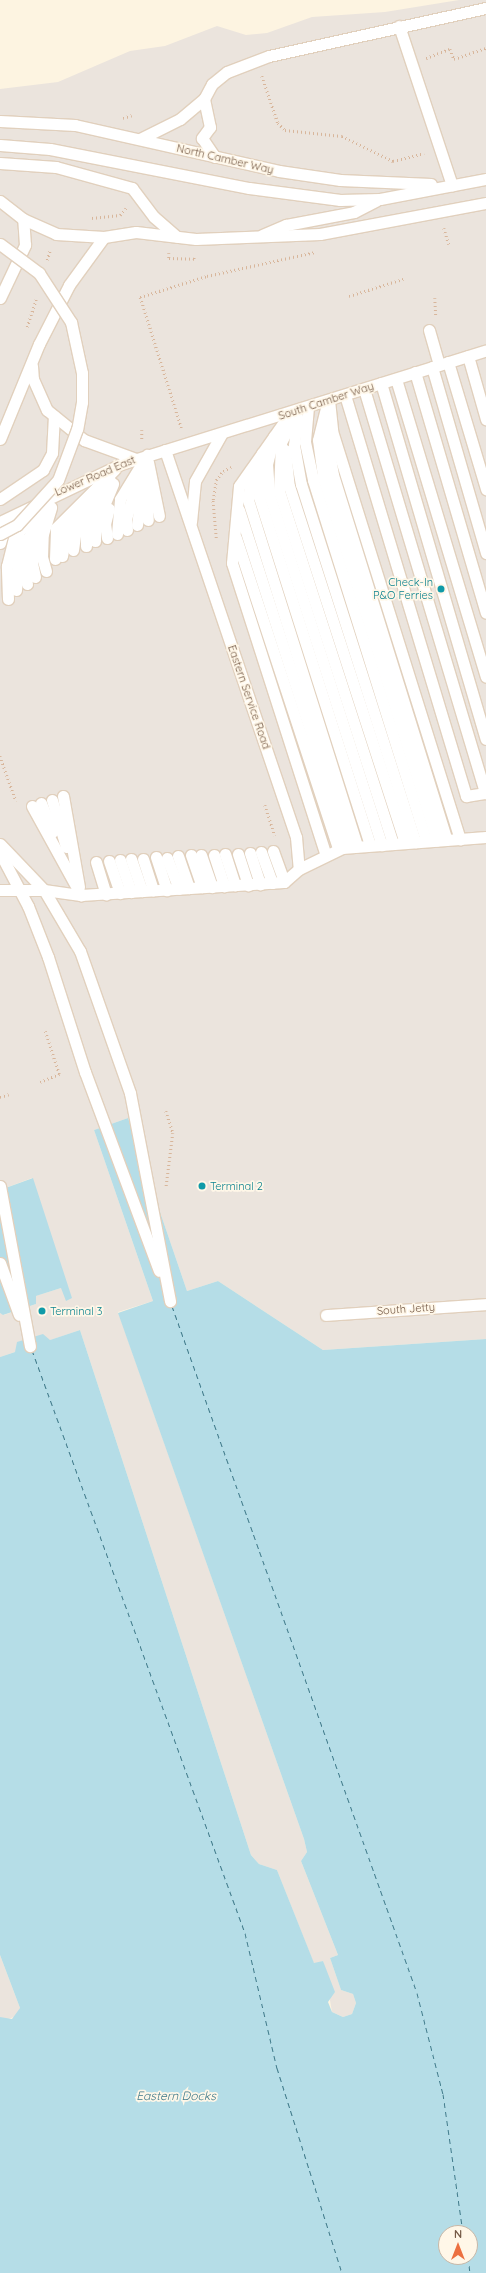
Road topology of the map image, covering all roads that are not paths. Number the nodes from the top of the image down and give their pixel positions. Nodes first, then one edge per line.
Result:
1 (486, 8) edge
2 (399, 26) junction
3 (204, 99) junction
4 (0, 121) edge
5 (140, 139) junction
6 (0, 145) edge
7 (215, 157) junction
8 (0, 163) edge
9 (486, 179) edge
10 (452, 185) junction
11 (380, 199) junction
12 (0, 201) edge
13 (486, 203) edge
14 (23, 219) junction
15 (104, 237) junction
16 (178, 238) junction
17 (252, 238) junction
18 (0, 244) edge
19 (0, 298) edge
20 (429, 330) dead end
21 (486, 350) edge
22 (468, 356) junction
23 (486, 357) edge
24 (31, 364) junction
25 (440, 365) junction
26 (415, 372) junction
27 (396, 378) junction
28 (381, 383) junction
29 (364, 389) junction
30 (345, 395) junction
31 (328, 400) junction
32 (300, 409) junction
33 (54, 416) junction
34 (486, 420) edge
35 (281, 431) junction
36 (222, 433) junction
37 (0, 439) edge
38 (264, 446) junction
39 (165, 450) junction
40 (147, 455) junction
41 (255, 458) junction
42 (136, 459) junction
43 (122, 464) junction
44 (486, 488) edge
45 (55, 493) junction
46 (0, 499) edge
47 (237, 504) junction
48 (159, 516) dead end
49 (148, 520) dead end
50 (2, 521) edge
51 (137, 525) dead end
52 (191, 527) junction
53 (0, 529) edge
54 (234, 532) junction
55 (0, 534) edge
56 (0, 544) edge
57 (91, 544) dead end
58 (73, 550) dead end
59 (486, 553) edge
60 (58, 558) dead end
61 (0, 563) edge
62 (46, 571) dead end
63 (31, 581) dead end
64 (16, 590) dead end
65 (8, 599) dead end
66 (486, 613) edge
67 (486, 677) edge
68 (486, 739) edge
69 (485, 793) edge
70 (63, 796) dead end
71 (52, 800) dead end
72 (36, 805) dead end
73 (486, 837) edge
74 (460, 839) junction
75 (437, 841) junction
76 (410, 843) junction
77 (0, 844) edge
78 (388, 844) junction
79 (370, 845) junction
80 (347, 848) junction
81 (261, 852) dead end
82 (273, 852) dead end
83 (0, 853) edge
84 (250, 853) dead end
85 (238, 854) dead end
86 (196, 855) dead end
87 (220, 855) dead end
88 (326, 855) junction
89 (156, 857) dead end
90 (173, 857) dead end
91 (131, 859) dead end
92 (143, 859) dead end
93 (114, 860) dead end
94 (96, 862) dead end
95 (299, 869) junction
96 (284, 882) junction
97 (272, 883) junction
98 (260, 884) junction
99 (248, 885) junction
100 (230, 886) junction
101 (207, 887) junction
102 (19, 889) junction
103 (184, 889) junction
104 (0, 890) edge
105 (44, 890) junction
106 (153, 890) junction
107 (167, 890) junction
108 (131, 892) junction
109 (106, 894) junction
110 (81, 895) junction
111 (0, 1186) edge
112 (0, 1263) edge
113 (486, 1304) edge
114 (326, 1315) dead end

1 - 2 lane
2 - 3 lane
2 - 10 lane
3 - 5 lane
3 - 7 lane
4 - 5 lane, North Camber Way
5 - 7 lane, North Camber Way
6 - 11 lane, North Camber Way
7 - 10 lane, North Camber Way
8 - 16 lane
9 - 10 lane, North Camber Way
10 - 11 lane, North Camber Way
11 - 17 lane, North Camber Way
12 - 14 lane, North Camber Way
13 - 17 lane, North Camber Way
14 - 15 lane, North Camber Way
14 - 19 lane
15 - 16 lane, North Camber Way
15 - 24 lane
16 - 17 lane, North Camber Way
18 - 55 lane, bridge
20 - 25 lane
21 - 22 lane, South Camber Way
22 - 23 lane
22 - 25 lane, South Camber Way
22 - 34 lane
24 - 33 lane
24 - 37 lane
25 - 26 lane, South Camber Way
25 - 44 lane
25 - 59 lane
26 - 27 lane, South Camber Way
26 - 66 lane
27 - 28 lane, South Camber Way
27 - 67 lane
28 - 29 lane, South Camber Way
28 - 68 lane
29 - 30 lane, South Camber Way
29 - 69 lane
30 - 31 lane, South Camber Way
30 - 69 lane
31 - 32 lane, South Camber Way
31 - 74 lane
31 - 75 lane
32 - 35 lane
32 - 36 lane, South Camber Way
32 - 75 lane
32 - 76 lane
33 - 42 lane
33 - 46 lane
35 - 38 lane
35 - 76 lane
35 - 78 lane
36 - 39 lane, South Camber Way
36 - 52 lane, Eastern Service Road
38 - 41 lane
38 - 79 lane
39 - 40 lane, Lower Road East
39 - 52 lane, Eastern Service Road
40 - 42 lane, Lower Road East
40 - 43 lane
40 - 48 lane
40 - 49 lane
40 - 51 lane
41 - 47 lane
41 - 80 lane
42 - 43 lane, Lower Road East
43 - 45 lane, Lower Road East
43 - 57 lane
43 - 58 lane
43 - 60 lane
45 - 50 lane, Lower Road East
45 - 62 lane
45 - 63 lane
45 - 64 lane
45 - 65 lane
47 - 54 lane
47 - 80 lane
50 - 53 lane
50 - 56 lane
50 - 61 lane
52 - 95 lane, Eastern Service Road
54 - 80 lane
54 - 88 lane
70 - 110 lane
71 - 110 lane
72 - 110 lane
73 - 74 lane
74 - 75 lane
75 - 76 lane
76 - 78 lane
77 - 105 lane
78 - 79 lane
79 - 80 lane
80 - 88 lane
81 - 97 lane
82 - 96 lane
83 - 102 lane
84 - 98 lane
85 - 99 lane
86 - 101 lane
87 - 100 lane
88 - 95 lane
89 - 107 lane
90 - 103 lane
91 - 108 lane
92 - 106 lane
93 - 108 lane
94 - 109 lane
95 - 96 lane
96 - 97 lane
97 - 98 lane
98 - 99 lane
99 - 100 lane
100 - 101 lane
101 - 103 lane
102 - 104 lane
102 - 105 lane
102 - 105 lane
103 - 107 lane
105 - 110 lane
106 - 107 lane
106 - 108 lane
108 - 109 lane
109 - 110 lane
111 - 112 lane
113 - 114 lane, South Jetty

